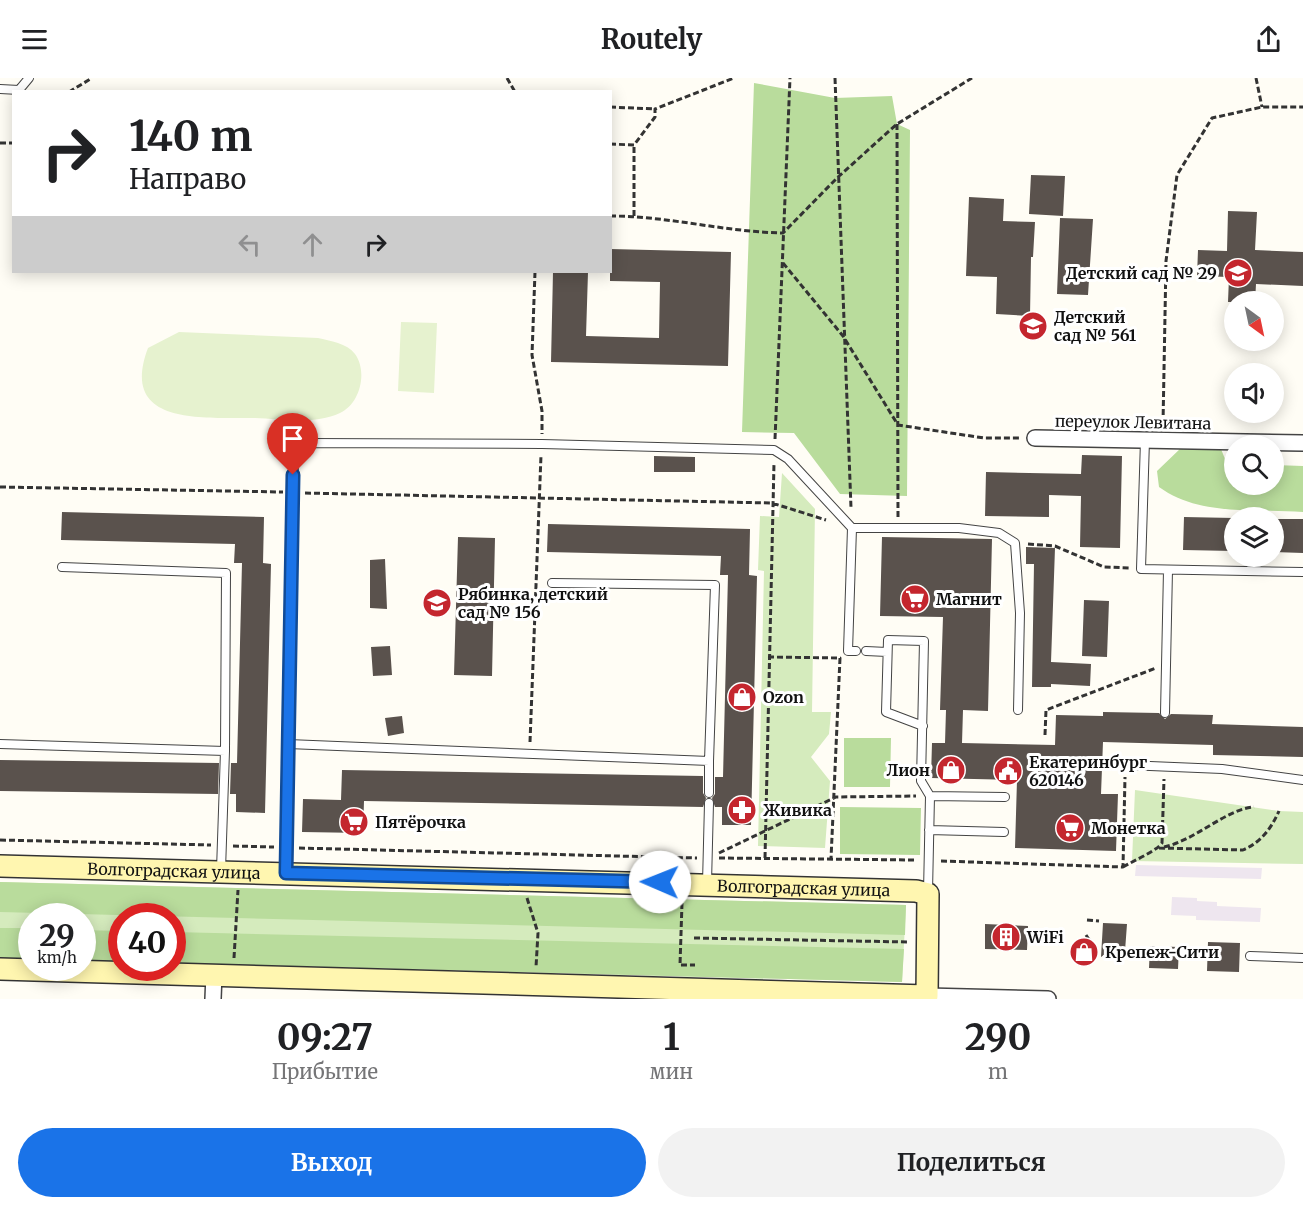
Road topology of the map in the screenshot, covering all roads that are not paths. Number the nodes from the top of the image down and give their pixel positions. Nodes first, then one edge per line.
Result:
1 (29, 78) edge
2 (0, 89) edge
3 (1035, 438) road end
4 (1145, 440) junction
5 (1303, 443) edge
6 (852, 528) junction
7 (62, 567) dead end
8 (1168, 570) junction
9 (1303, 572) edge
10 (552, 584) dead end
11 (856, 651) dead end
12 (866, 651) dead end
13 (887, 652) junction
14 (1018, 710) dead end
15 (1165, 713) dead end
16 (923, 726) junction
17 (0, 744) edge
18 (288, 744) junction
19 (225, 751) junction
20 (709, 761) junction
21 (1126, 765) road end
22 (1303, 780) edge
23 (709, 793) dead end
24 (930, 796) junction
25 (1005, 797) dead end
26 (709, 803) dead end
27 (929, 830) junction
28 (1004, 832) dead end
29 (0, 866) edge
30 (231, 871) junction
31 (286, 873) junction
32 (707, 883) junction
33 (928, 894) junction
34 (1250, 956) dead end
35 (1303, 958) edge
36 (220, 967) junction
37 (0, 969) edge
38 (674, 995) edge
39 (927, 996) junction
40 (213, 999) edge
41 (1045, 999) edge

1 - 2 lane
3 - 4 street, переулок Левитана
4 - 5 street, переулок Левитана
4 - 8 lane
6 - 11 lane
6 - 14 lane
6 - 18 lane
7 - 19 lane
8 - 9 lane
8 - 15 lane
10 - 20 lane
12 - 13 lane
13 - 16 lane
13 - 16 lane
16 - 24 lane
17 - 19 lane
18 - 20 lane
18 - 31 lane
19 - 30 lane
20 - 23 lane
21 - 22 lane
24 - 25 lane
24 - 27 lane
26 - 32 lane
27 - 28 lane
27 - 33 lane
29 - 30 street, Волгоградская улица
30 - 31 street, Волгоградская улица
31 - 32 street, Волгоградская улица
32 - 33 street, Волгоградская улица
33 - 39 street
34 - 35 lane
36 - 37 street
36 - 38 street
36 - 40 street
38 - 39 street
39 - 41 street

